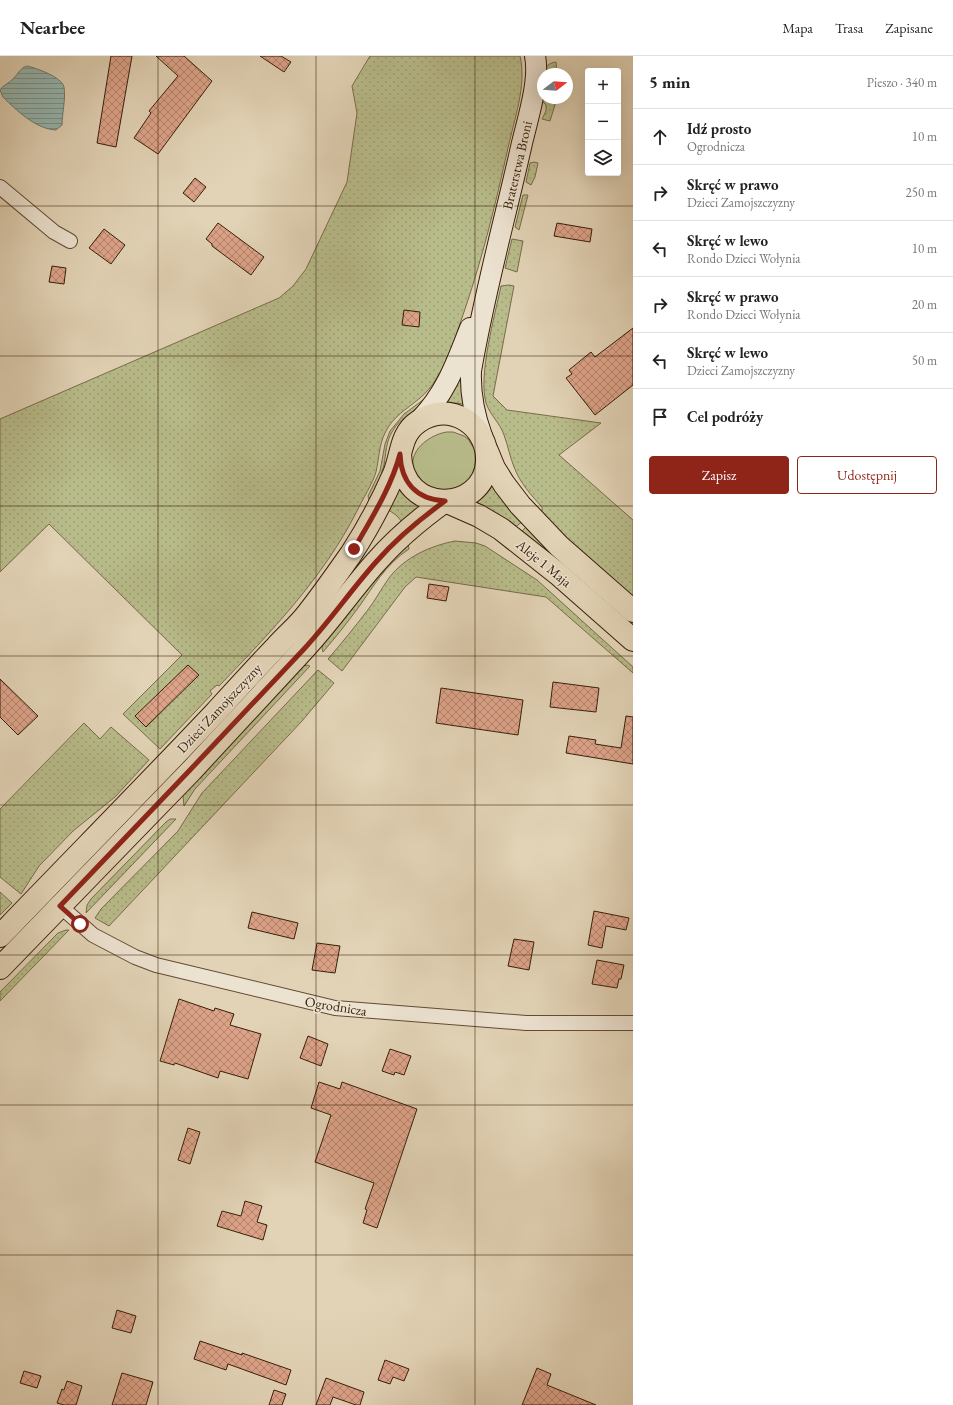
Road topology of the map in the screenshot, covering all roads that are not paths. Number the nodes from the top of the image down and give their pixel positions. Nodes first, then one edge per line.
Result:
1 (535, 56) edge
2 (0, 187) edge
3 (70, 241) dead end
4 (490, 274) junction
5 (419, 421) junction
6 (484, 443) junction
7 (400, 454) junction
8 (445, 501) junction
9 (633, 611) edge
10 (633, 640) edge
11 (60, 906) junction
12 (0, 936) edge
13 (0, 968) edge
14 (633, 1023) edge

1 - 4 street, Braterstwa Broni
2 - 3 street
4 - 5 street, Braterstwa Broni
4 - 6 street, Braterstwa Broni
5 - 6 main road
5 - 7 main road
6 - 8 main road
6 - 9 main road, Aleje 1 Maja
7 - 8 main road
7 - 12 main road, Dzieci Zamojszczyzny
8 - 10 main road, Aleje 1 Maja
8 - 11 main road, Dzieci Zamojszczyzny
11 - 13 main road, Dzieci Zamojszczyzny
11 - 14 street, Ogrodnicza

